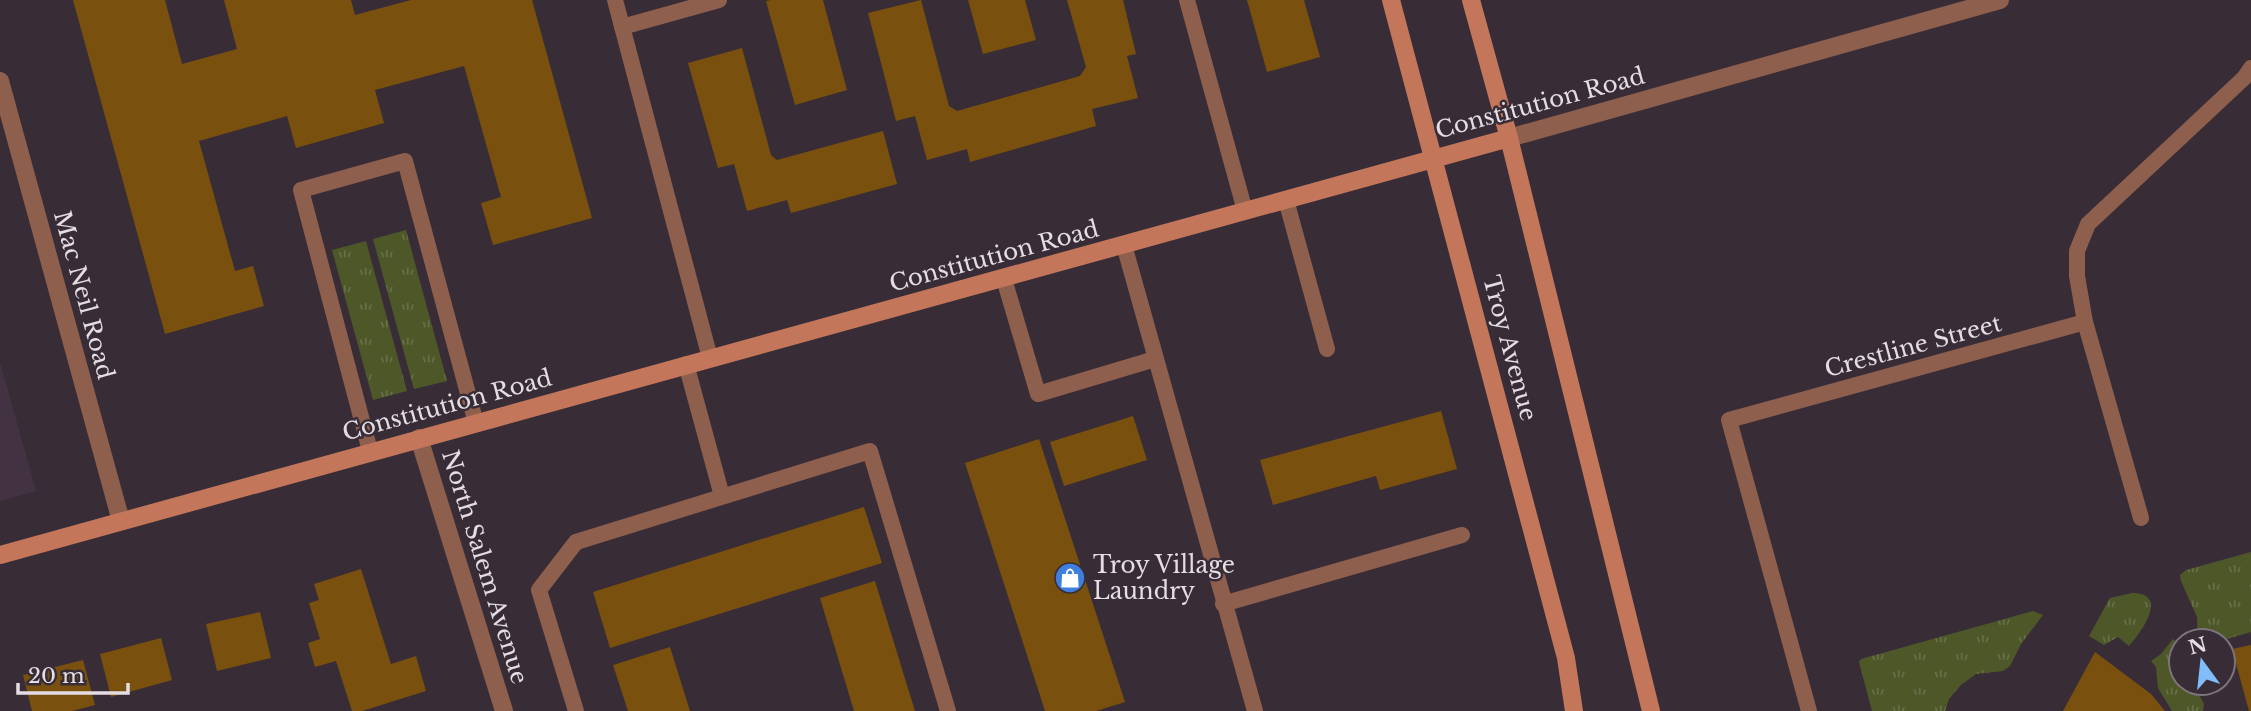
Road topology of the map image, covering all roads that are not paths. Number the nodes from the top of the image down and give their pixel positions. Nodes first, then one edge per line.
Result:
1 (615, 0) edge
2 (719, 0) edge
3 (1188, 0) edge
4 (1391, 0) edge
5 (1471, 0) edge
6 (2000, 0) edge
7 (622, 27) junction
8 (2251, 68) edge
9 (0, 81) edge
10 (1509, 138) junction
11 (1434, 158) junction
12 (1286, 200) junction
13 (1245, 211) junction
14 (1124, 245) junction
15 (1004, 279) junction
16 (2085, 322) junction
17 (1327, 349) dead end
18 (710, 358) junction
19 (1156, 359) junction
20 (687, 364) junction
21 (476, 423) junction
22 (419, 438) junction
23 (370, 452) junction
24 (722, 496) junction
25 (2141, 518) dead end
26 (121, 521) junction
27 (1462, 535) dead end
28 (0, 555) edge
29 (1223, 604) junction
30 (504, 711) edge
31 (576, 711) edge
32 (948, 711) edge
33 (1255, 711) edge
34 (1574, 711) edge
35 (1651, 711) edge
36 (1809, 711) edge

1 - 7 lane
2 - 7 lane
3 - 13 lane
4 - 11 street, Troy Avenue
5 - 10 street
6 - 10 street, Constitution Road
7 - 18 lane
8 - 16 lane
9 - 26 street, Mac Neil Road
10 - 11 street, Constitution Road
10 - 35 street
11 - 12 street, Constitution Road
11 - 34 street, Troy Avenue
12 - 13 street, Constitution Road
12 - 17 lane
13 - 14 street, Constitution Road
14 - 15 street, Constitution Road
14 - 19 lane
15 - 18 street, Constitution Road
15 - 19 lane
16 - 25 lane
16 - 36 lane, Crestline Street
18 - 20 street, Constitution Road
19 - 29 lane
20 - 21 street, Constitution Road
20 - 24 lane
21 - 22 street, Constitution Road
21 - 23 lane
22 - 23 street, Constitution Road
22 - 30 street, North Salem Avenue
23 - 26 street, Constitution Road
24 - 31 lane
24 - 32 lane
26 - 28 street, Constitution Road
27 - 29 lane
29 - 33 lane

